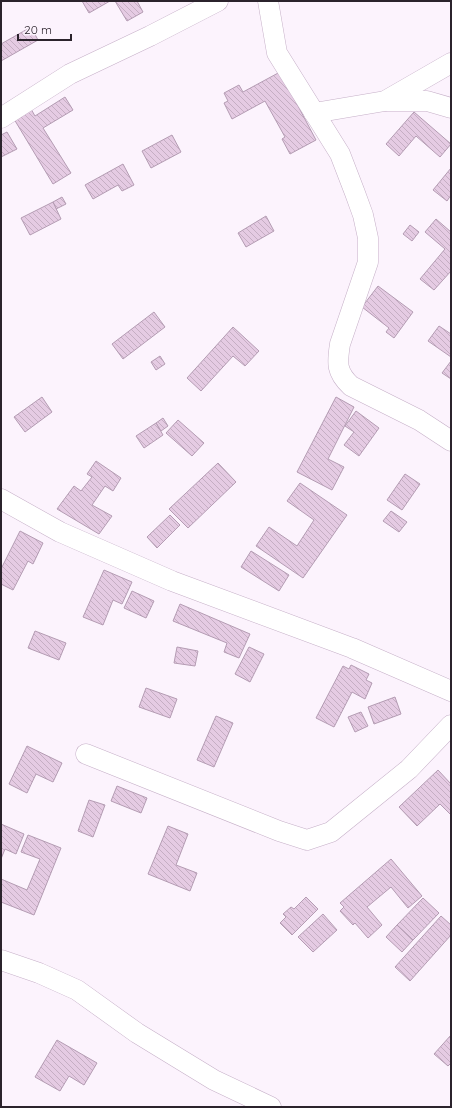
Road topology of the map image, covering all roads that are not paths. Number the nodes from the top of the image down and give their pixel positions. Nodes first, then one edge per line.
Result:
1 (218, 1) edge
2 (268, 1) edge
3 (451, 63) edge
4 (385, 101) junction
5 (451, 108) edge
6 (314, 113) junction
7 (1, 118) edge
8 (451, 441) edge
9 (1, 498) edge
10 (451, 691) edge
11 (451, 725) edge
12 (86, 754) dead end
13 (3, 962) edge
14 (271, 1107) edge

1 - 7 street
2 - 6 street
3 - 4 street
4 - 5 street
4 - 6 street
6 - 8 street
9 - 10 street
11 - 12 street
13 - 14 street

